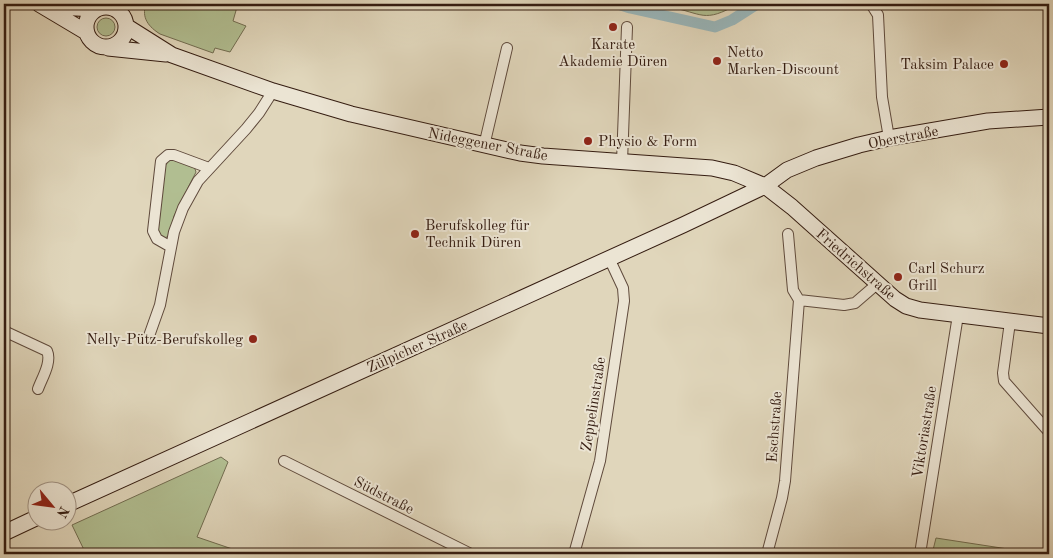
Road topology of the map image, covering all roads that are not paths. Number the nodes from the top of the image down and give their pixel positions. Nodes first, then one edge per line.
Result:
1 (39, 4) edge
2 (45, 4) edge
3 (132, 4) edge
4 (103, 6) edge
5 (873, 7) dead end
6 (126, 25) junction
7 (627, 27) dead end
8 (86, 32) junction
9 (108, 48) junction
10 (507, 48) dead end
11 (172, 55) junction
12 (273, 91) junction
13 (1049, 117) edge
14 (889, 138) junction
15 (484, 146) junction
16 (622, 162) junction
17 (209, 168) junction
18 (765, 186) junction
19 (788, 234) dead end
20 (172, 247) junction
21 (609, 258) junction
22 (876, 284) junction
23 (799, 300) junction
24 (958, 315) junction
25 (1010, 322) junction
26 (1049, 326) edge
27 (4, 331) edge
28 (149, 336) dead end
29 (38, 389) dead end
30 (1049, 432) edge
31 (284, 461) dead end
32 (78, 499) edge
33 (28, 522) edge
34 (4, 533) edge
35 (471, 554) edge
36 (574, 554) edge
37 (767, 554) edge
38 (920, 554) edge

1 - 8 main road
2 - 4 main road
3 - 6 main road
4 - 6 main road
4 - 8 main road
5 - 14 street
6 - 9 main road
6 - 11 main road, Nideggener Straße
7 - 16 street
8 - 9 main road
9 - 11 main road, Nideggener Straße
10 - 15 street
11 - 12 main road, Nideggener Straße
12 - 15 main road, Nideggener Straße
12 - 17 street
13 - 14 main road, Oberstraße
14 - 18 main road, Oberstraße
15 - 16 main road, Nideggener Straße
16 - 18 main road, Nideggener Straße
17 - 20 street
17 - 20 street
18 - 21 main road, Zülpicher Straße
18 - 22 main road, Friedrichstraße
19 - 23 street, Eschstraße
20 - 28 street
21 - 32 main road, Zülpicher Straße
21 - 36 street, Zeppelinstraße
22 - 23 street
22 - 24 main road, Friedrichstraße
23 - 37 street, Eschstraße
24 - 25 main road, Friedrichstraße
24 - 38 street, Viktoriastraße
25 - 26 main road, Friedrichstraße
25 - 30 street
27 - 29 street
31 - 35 street, Südstraße
33 - 34 main road

